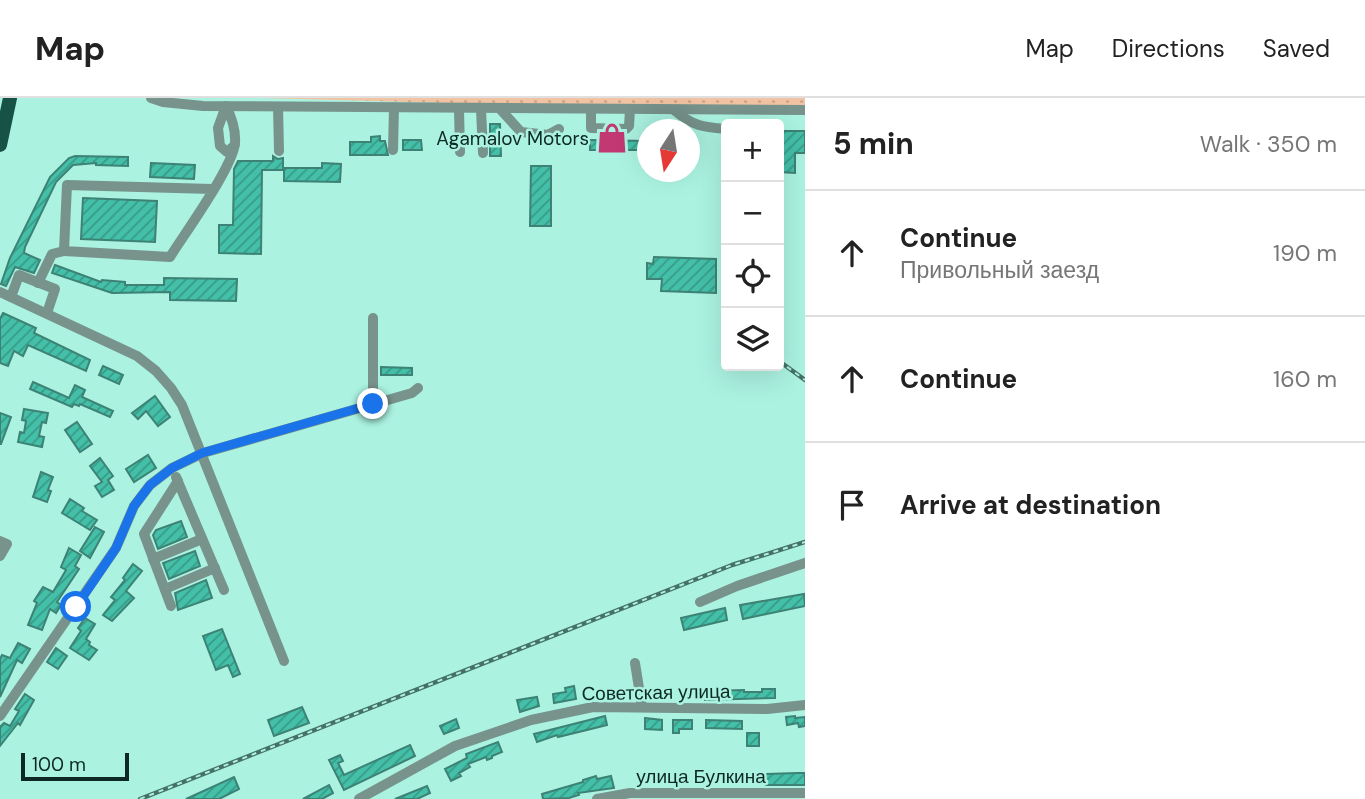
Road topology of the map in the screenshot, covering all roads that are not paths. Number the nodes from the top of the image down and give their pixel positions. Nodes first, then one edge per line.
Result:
1 (10, 98) edge
2 (151, 98) edge
3 (648, 98) edge
4 (755, 104) edge
5 (226, 106) junction
6 (278, 107) junction
7 (394, 108) junction
8 (459, 109) junction
9 (481, 109) junction
10 (499, 109) junction
11 (591, 110) junction
12 (630, 110) junction
13 (653, 110) junction
14 (674, 110) junction
15 (805, 110) edge
16 (559, 129) dead end
17 (721, 129) edge
18 (0, 145) edge
19 (393, 150) dead end
20 (279, 151) dead end
21 (460, 152) dead end
22 (482, 153) dead end
23 (212, 189) junction
24 (64, 251) junction
25 (38, 283) junction
26 (5, 294) edge
27 (47, 313) junction
28 (373, 318) dead end
29 (418, 388) dead end
30 (373, 404) junction
31 (202, 453) junction
32 (172, 468) junction
33 (177, 481) junction
34 (202, 539) junction
35 (0, 541) edge
36 (0, 556) edge
37 (153, 559) junction
38 (805, 564) edge
39 (215, 568) junction
40 (165, 589) junction
41 (224, 590) dead end
42 (700, 602) dead end
43 (172, 606) dead end
44 (284, 661) dead end
45 (635, 663) dead end
46 (805, 705) edge
47 (642, 708) junction
48 (0, 716) edge
49 (805, 793) edge
50 (360, 799) edge
51 (597, 799) edge

1 - 18 main road
2 - 5 street
3 - 13 street
4 - 14 street
4 - 15 street
5 - 6 street
5 - 23 street
6 - 7 street
6 - 20 street
7 - 8 street
7 - 19 street
8 - 9 street
8 - 21 street
9 - 10 street
9 - 22 street
10 - 11 street
10 - 16 street
11 - 12 street
11 - 12 street
12 - 13 street
13 - 14 street
14 - 17 street
23 - 24 street
23 - 24 street
24 - 25 street
25 - 26 street
25 - 27 street
26 - 27 street
27 - 31 street
28 - 30 street
29 - 30 street
30 - 31 street
31 - 32 street
31 - 44 street
32 - 33 street
32 - 48 street
33 - 34 street
33 - 37 street
34 - 37 street
34 - 39 street
35 - 36 street
37 - 40 street
38 - 42 street
39 - 40 street
39 - 41 street
40 - 43 street
45 - 47 street
46 - 47 street, Советская улица
47 - 50 street, Советская улица
49 - 51 street, улица Булкина

